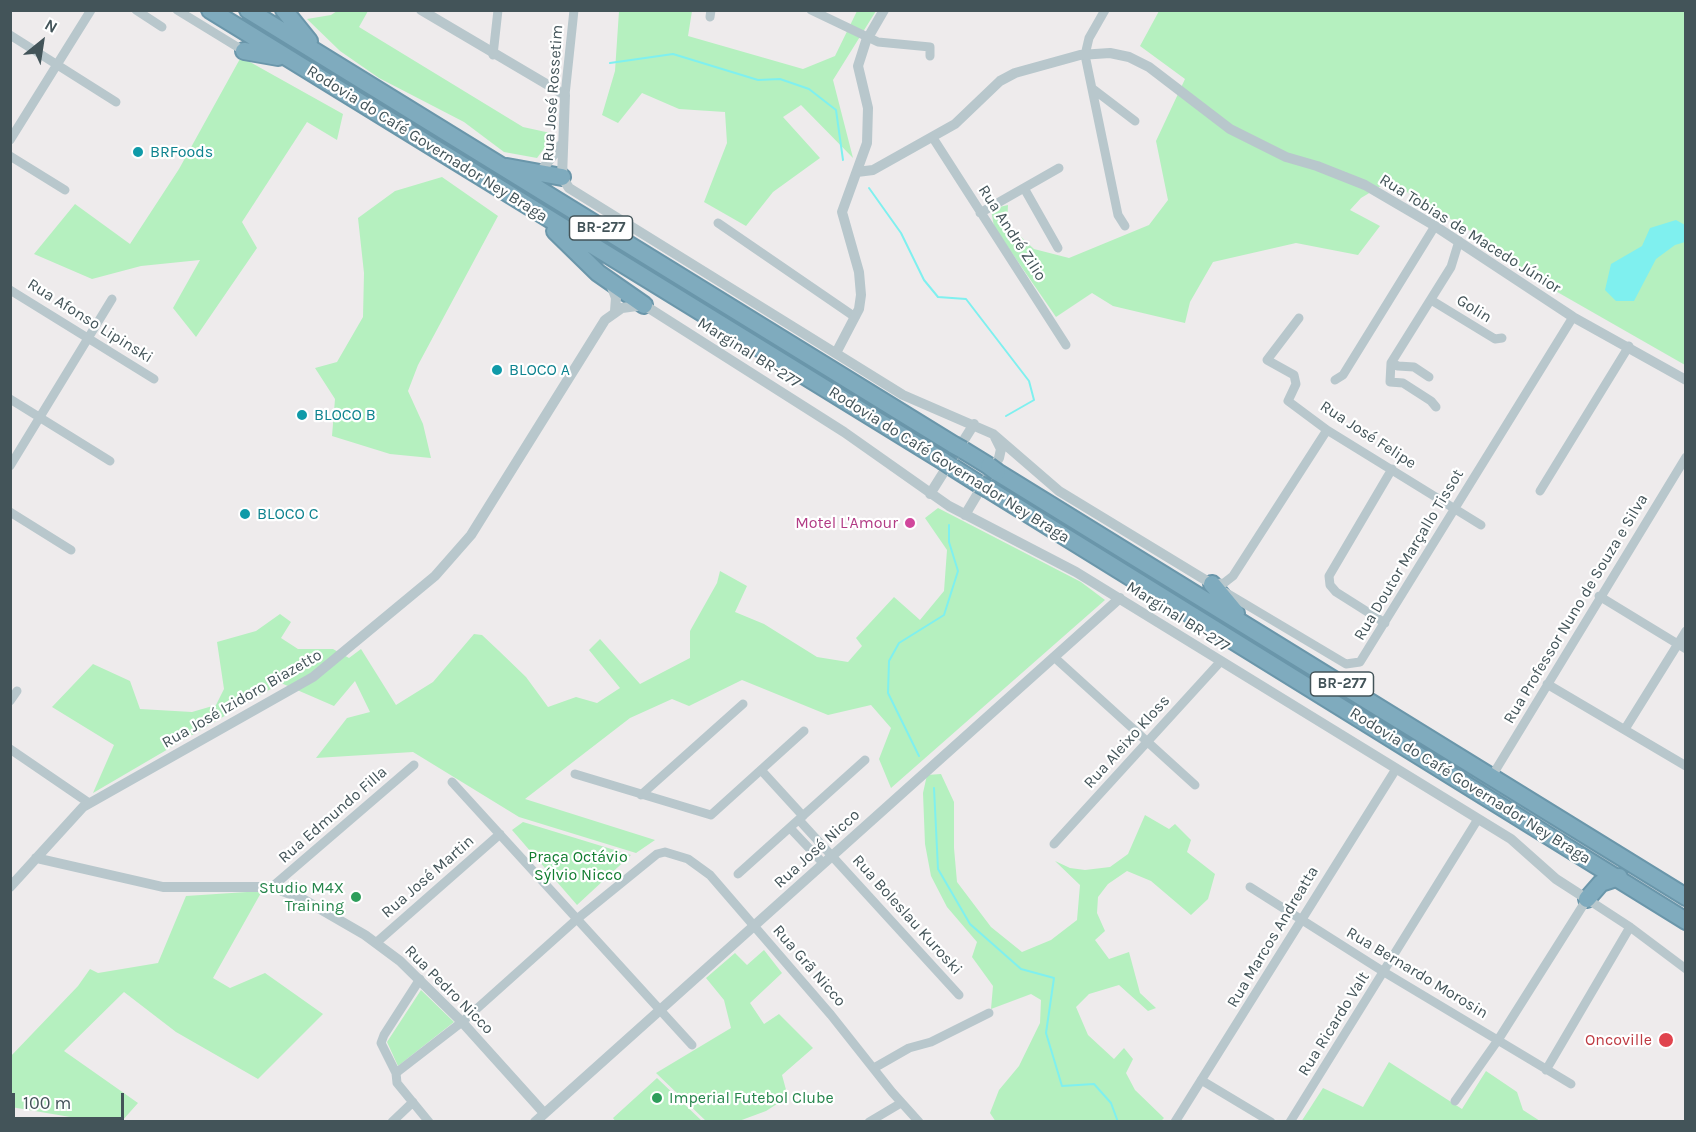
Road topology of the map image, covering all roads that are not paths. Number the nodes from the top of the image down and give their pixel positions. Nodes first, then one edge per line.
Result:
1 (92, 10) edge
2 (136, 10) edge
3 (177, 10) edge
4 (210, 10) edge
5 (248, 10) edge
6 (284, 10) edge
7 (498, 10) edge
8 (574, 10) edge
9 (811, 10) edge
10 (884, 10) edge
11 (1105, 10) edge
12 (423, 11) edge
13 (162, 27) dead end
14 (10, 35) edge
15 (868, 38) junction
16 (244, 51) joint
17 (493, 55) junction
18 (1085, 55) junction
19 (930, 56) dead end
20 (290, 60) junction
21 (58, 65) junction
22 (337, 65) junction
23 (1093, 89) junction
24 (565, 95) junction
25 (116, 102) dead end
26 (1135, 121) dead end
27 (933, 138) junction
28 (10, 140) edge
29 (562, 142) junction
30 (10, 156) edge
31 (500, 165) junction
32 (1059, 168) dead end
33 (541, 171) junction
34 (858, 172) junction
35 (562, 177) junction
36 (1024, 188) junction
37 (65, 190) dead end
38 (533, 209) junction
39 (980, 213) junction
40 (718, 223) dead end
41 (1125, 226) dead end
42 (1435, 226) junction
43 (1459, 241) junction
44 (1058, 248) dead end
45 (610, 282) junction
46 (10, 290) edge
47 (112, 299) dead end
48 (1431, 300) junction
49 (645, 305) junction
50 (615, 311) junction
51 (855, 317) junction
52 (1573, 317) junction
53 (1299, 318) dead end
54 (88, 338) junction
55 (1502, 338) dead end
56 (1066, 345) dead end
57 (1629, 346) junction
58 (836, 353) junction
59 (1391, 363) junction
60 (1429, 377) dead end
61 (154, 379) dead end
62 (1335, 380) dead end
63 (1686, 380) edge
64 (10, 399) edge
65 (1436, 407) dead end
66 (40, 418) junction
67 (974, 424) junction
68 (1327, 430) junction
69 (993, 434) junction
70 (1686, 457) edge
71 (110, 461) dead end
72 (10, 466) edge
73 (1392, 469) junction
74 (1540, 490) dead end
75 (930, 494) junction
76 (1454, 508) junction
77 (10, 512) edge
78 (965, 515) junction
79 (1481, 525) dead end
80 (71, 550) dead end
81 (1212, 585) junction
82 (1599, 596) junction
83 (1119, 598) junction
84 (1385, 622) junction
85 (1244, 623) junction
86 (1686, 631) edge
87 (1682, 646) edge
88 (1054, 657) junction
89 (1221, 661) junction
90 (1547, 684) junction
91 (17, 691) dead end
92 (10, 701) edge
93 (742, 704) dead end
94 (1625, 729) junction
95 (804, 731) dead end
96 (1148, 742) junction
97 (10, 749) edge
98 (865, 760) dead end
99 (414, 765) dead end
100 (1686, 765) edge
101 (1396, 768) junction
102 (761, 770) junction
103 (576, 774) dead end
104 (1492, 776) junction
105 (452, 782) dead end
106 (1195, 785) dead end
107 (641, 795) junction
108 (89, 803) junction
109 (801, 818) junction
110 (1478, 819) junction
111 (790, 828) junction
112 (500, 834) junction
113 (1054, 844) dead end
114 (833, 855) junction
115 (36, 858) junction
116 (823, 863) junction
117 (738, 874) dead end
118 (1619, 877) junction
119 (10, 887) edge
120 (272, 887) junction
121 (1250, 887) dead end
122 (1686, 897) edge
123 (1587, 899) junction
124 (1300, 918) junction
125 (577, 919) junction
126 (1686, 921) edge
127 (754, 926) junction
128 (1630, 927) junction
129 (376, 942) junction
130 (1686, 969) edge
131 (1384, 972) junction
132 (420, 979) junction
133 (959, 995) dead end
134 (660, 1010) junction
135 (989, 1012) dead end
136 (462, 1022) junction
137 (1498, 1040) junction
138 (692, 1045) dead end
139 (874, 1068) junction
140 (1546, 1070) junction
141 (396, 1073) junction
142 (1201, 1080) junction
143 (1571, 1084) dead end
144 (1455, 1101) dead end
145 (413, 1102) junction
146 (901, 1103) junction
147 (544, 1113) junction
148 (392, 1122) edge
149 (429, 1122) edge
150 (535, 1122) edge
151 (869, 1122) edge
152 (919, 1122) edge
153 (1175, 1122) edge
154 (1271, 1122) edge
155 (1290, 1122) edge

1 - 21 street
2 - 13 street
3 - 16 street
4 - 20 highway, Rodovia do Café Governador Ney Braga / BR-277
5 - 22 highway, Rodovia do Café Governador Ney Braga / BR-277
6 - 22 highway
7 - 17 street
8 - 24 street, Rua José Rossetim
9 - 15 street
10 - 15 street
11 - 18 street
12 - 17 street
14 - 21 street
15 - 19 street
15 - 34 street
16 - 20 highway
17 - 24 street
18 - 23 street
18 - 27 street, Rua Tobias de Macedo Júnior
18 - 42 street, Rua Tobias de Macedo Júnior
20 - 38 highway, Rodovia do Café Governador Ney Braga / BR-277
21 - 25 street
21 - 28 street
22 - 31 highway, Rodovia do Café Governador Ney Braga / BR-277
23 - 26 street
23 - 41 street
24 - 29 street, Rua José Rossetim
27 - 34 street, Rua Tobias de Macedo Júnior
27 - 39 street, Rua André Zilio
29 - 33 street
29 - 35 street, Rua José Rossetim
30 - 37 street
31 - 33 highway
31 - 85 highway, Rodovia do Café Governador Ney Braga / BR-277
32 - 36 street
33 - 35 highway
34 - 51 street
35 - 58 street
36 - 39 street
36 - 44 street
38 - 45 highway
38 - 118 highway, Rodovia do Café Governador Ney Braga / BR-277
39 - 56 street, Rua André Zilio
40 - 51 street
42 - 43 street, Rua Tobias de Macedo Júnior
42 - 62 street
43 - 48 street
43 - 52 street, Rua Tobias de Macedo Júnior
45 - 49 highway
45 - 50 street
46 - 54 street, Rua Afonso Lipinski
47 - 54 street
48 - 55 street, Golin
48 - 59 street
49 - 50 street
49 - 75 street, Marginal BR-277
50 - 108 street, Rua José Izidoro Biazetto
51 - 58 street
52 - 57 street, Rua Tobias de Macedo Júnior
52 - 76 street, Rua Doutor Marçallo Tissot
53 - 68 street, Rua José Felipe
54 - 61 street, Rua Afonso Lipinski
54 - 66 street
57 - 63 street, Rua Tobias de Macedo Júnior
57 - 74 street
58 - 67 street
59 - 60 street
59 - 65 street
64 - 66 street
66 - 71 street
66 - 72 street
67 - 69 street
67 - 75 street
68 - 73 street, Rua José Felipe
68 - 81 street
69 - 78 street
69 - 81 street
70 - 82 street, Rua Professor Nuno de Souza e Silva
73 - 76 street, Rua José Felipe
73 - 84 street
75 - 78 street, Marginal BR-277
76 - 79 street, Rua José Felipe
76 - 84 street, Rua Doutor Marçallo Tissot
77 - 80 street
78 - 83 street, Marginal BR-277
81 - 84 street, Rua Doutor Marçallo Tissot
81 - 85 highway
82 - 87 street
82 - 90 street, Rua Professor Nuno de Souza e Silva
83 - 88 street, Rua José Nicco
83 - 89 street, Marginal BR-277
85 - 104 highway, Rodovia do Café Governador Ney Braga / BR-277
86 - 87 street
87 - 94 street
88 - 96 street
88 - 114 street, Rua José Nicco
89 - 96 street, Rua Aleixo Kloss
89 - 101 street, Marginal BR-277
90 - 94 street
90 - 104 street, Rua Professor Nuno de Souza e Silva
91 - 92 street
93 - 107 street
94 - 100 street
95 - 102 street
96 - 106 street
96 - 113 street, Rua Aleixo Kloss
97 - 108 street
98 - 109 street
99 - 120 street, Rua Edmundo Filla
101 - 110 street, Marginal BR-277
101 - 124 street, Rua Marcos Andreatta
102 - 107 street
102 - 109 street, Rua Boleslau Kuroski
103 - 107 street
104 - 122 highway, Rodovia do Café Governador Ney Braga / BR-277
105 - 112 street
108 - 115 street, Rua José Izidoro Biazetto
109 - 111 street
109 - 114 street, Rua Boleslau Kuroski
110 - 123 street, Marginal BR-277
110 - 131 street, Rua Ricardo Valt
111 - 116 street
111 - 117 street
112 - 125 street
112 - 129 street, Rua José Martin
114 - 116 street, Rua José Nicco
114 - 133 street, Rua Boleslau Kuroski
115 - 119 street, Rua José Izidoro Biazetto
115 - 120 street, Rua Pedro Nicco
116 - 127 street, Rua José Nicco
118 - 123 highway
118 - 126 highway, Rodovia do Café Governador Ney Braga / BR-277
120 - 129 street, Rua Pedro Nicco
121 - 124 street, Rua Bernardo Morosin
123 - 128 street, Marginal BR-277
123 - 137 street
124 - 131 street, Rua Bernardo Morosin
124 - 142 street, Rua Marcos Andreatta
125 - 127 street, Rua Grã Nicco
125 - 134 street
125 - 136 street
127 - 134 street, Rua José Nicco
127 - 139 street, Rua Grã Nicco
128 - 130 street, Marginal BR-277
128 - 140 street
129 - 132 street, Rua Pedro Nicco
131 - 137 street, Rua Bernardo Morosin
131 - 155 street, Rua Ricardo Valt
132 - 136 street, Rua Pedro Nicco
132 - 141 street
134 - 138 street
134 - 147 street, Rua José Nicco
135 - 139 street
136 - 141 street
136 - 147 street, Rua Pedro Nicco
137 - 140 street, Rua Bernardo Morosin
137 - 144 street
139 - 146 street, Rua Grã Nicco
140 - 143 street, Rua Bernardo Morosin
141 - 145 street
142 - 153 street, Rua Marcos Andreatta
142 - 154 street
145 - 148 street
145 - 149 street
146 - 151 street
146 - 152 street, Rua Grã Nicco
147 - 150 street, Rua José Nicco

